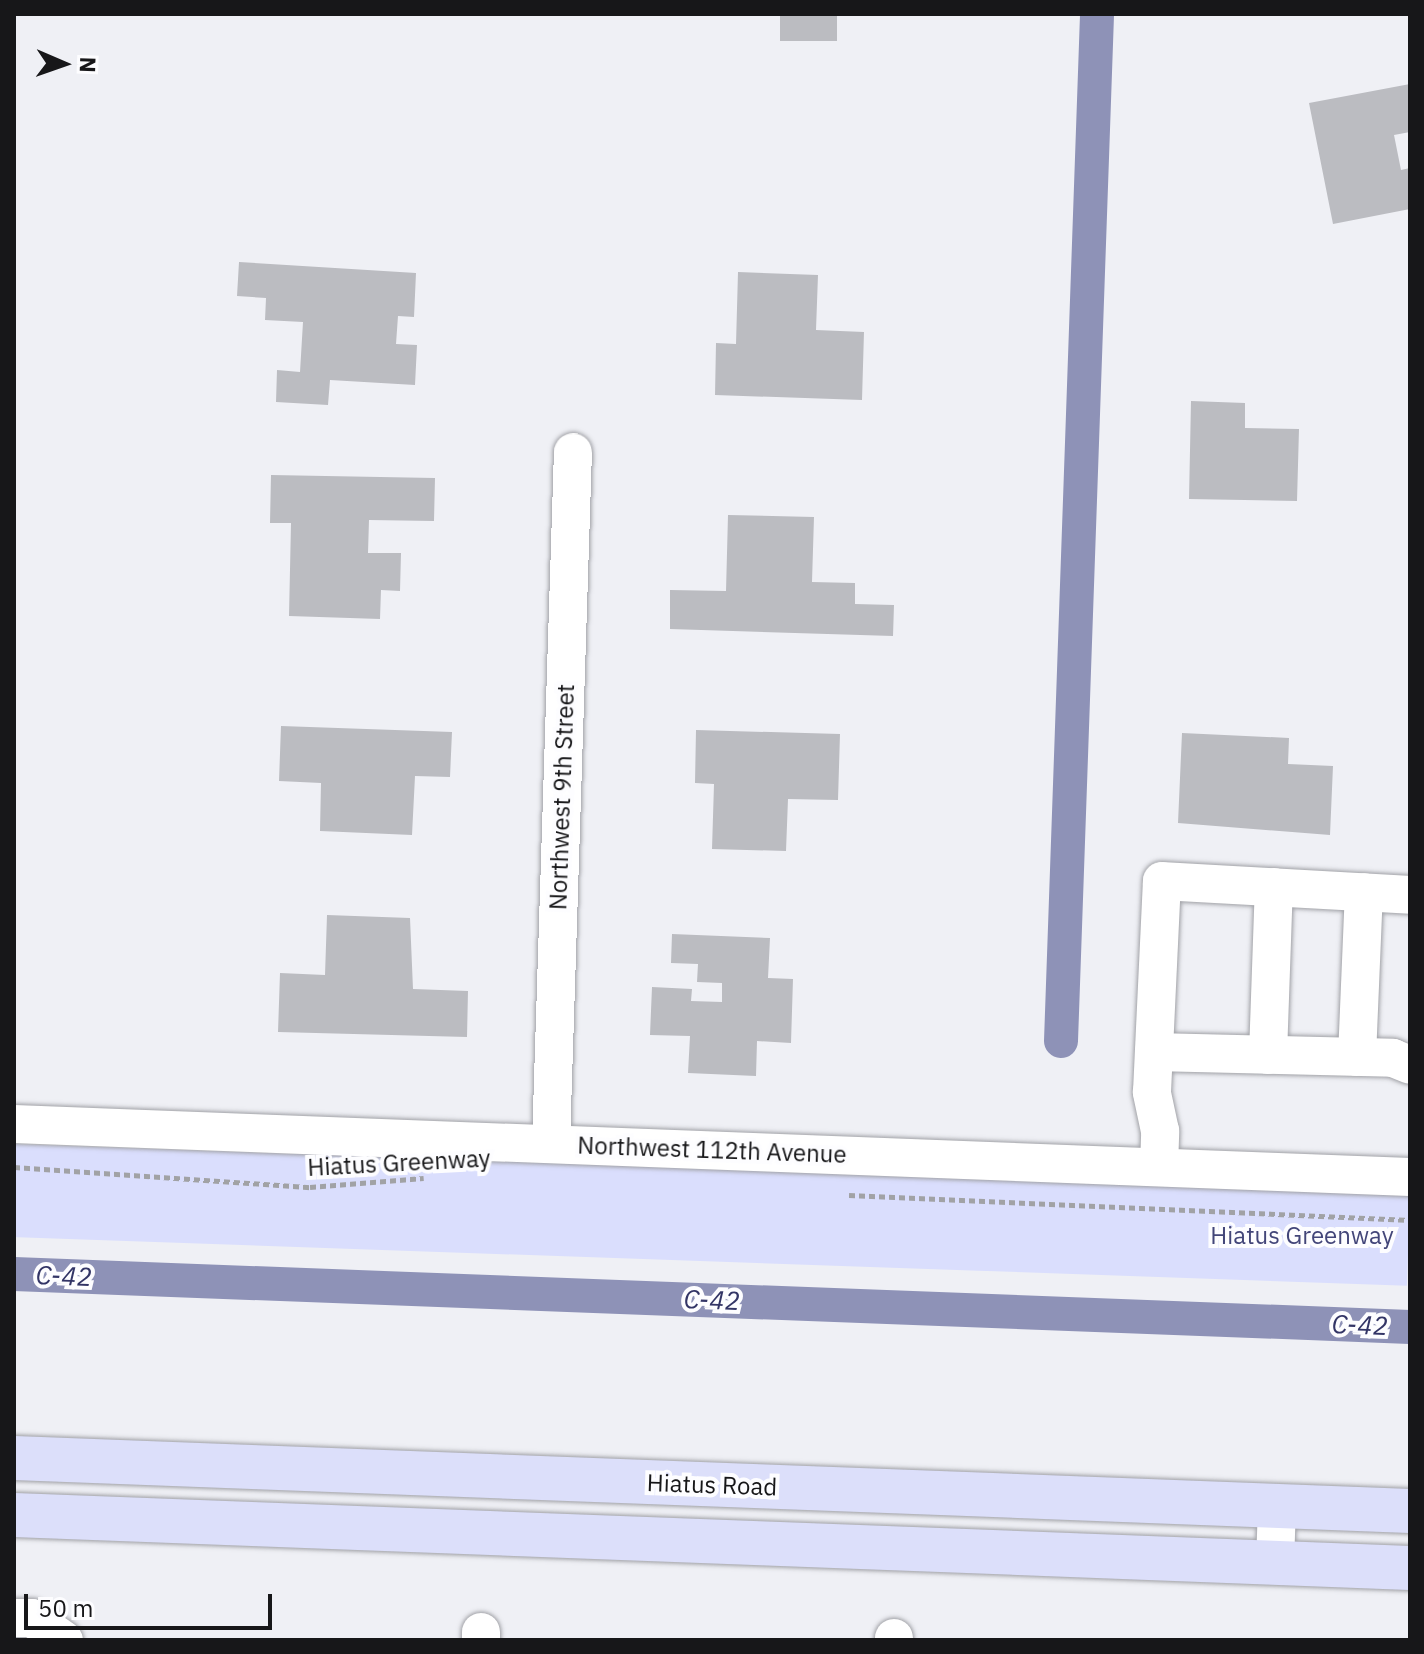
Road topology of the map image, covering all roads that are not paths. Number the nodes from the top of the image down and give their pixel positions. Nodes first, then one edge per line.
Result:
1 (573, 452) dead end
2 (1274, 887) junction
3 (1364, 892) junction
4 (1410, 895) edge
5 (1154, 1052) junction
6 (1268, 1055) junction
7 (1357, 1057) junction
8 (1410, 1065) edge
9 (14, 1124) edge
10 (551, 1143) junction
11 (1159, 1167) junction
12 (1410, 1177) edge
13 (14, 1458) edge
14 (1277, 1506) junction
15 (1410, 1511) edge
16 (14, 1515) edge
17 (1275, 1563) junction
18 (1410, 1568) edge
19 (14, 1618) edge
20 (64, 1640) edge

1 - 10 street, Northwest 9th Street
2 - 3 street
2 - 5 street
2 - 6 street
3 - 4 street
3 - 7 street
5 - 6 street
5 - 11 street
6 - 7 street
7 - 8 street
9 - 10 street, Northwest 112th Avenue
10 - 11 street, Northwest 112th Avenue
11 - 12 street, Northwest 112th Avenue
13 - 14 main road, Hiatus Road
14 - 15 main road, Hiatus Road
14 - 17 street
16 - 17 main road
17 - 18 main road
19 - 20 street

